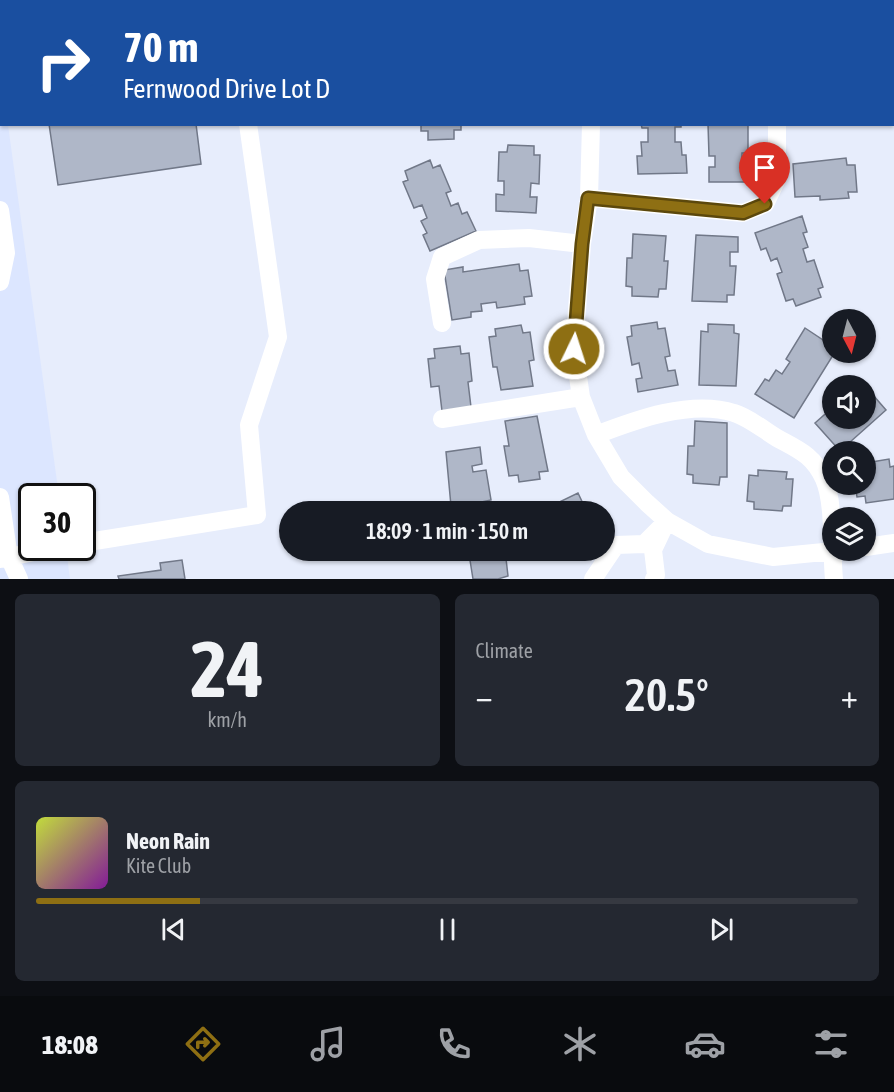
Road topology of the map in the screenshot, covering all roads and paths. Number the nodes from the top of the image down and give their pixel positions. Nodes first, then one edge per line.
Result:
1 (248, 126) edge
2 (591, 126) edge
3 (777, 126) edge
4 (588, 198) junction
5 (0, 210) edge
6 (582, 244) junction
7 (0, 282) edge
8 (442, 323) dead end
9 (581, 397) junction
10 (442, 419) dead end
11 (596, 435) junction
12 (0, 497) edge
13 (829, 507) edge
14 (667, 521) junction
15 (96, 541) edge
16 (894, 543) edge
17 (876, 546) edge
18 (822, 553) edge
19 (4, 558) edge
20 (836, 561) edge
21 (19, 579) edge
22 (593, 579) edge
23 (654, 579) edge
24 (834, 579) edge

1 - 15 street
2 - 4 street
3 - 4 street
4 - 6 street
5 - 7 street
6 - 8 street
6 - 9 street
9 - 10 street
9 - 11 street
11 - 13 street
11 - 14 street
12 - 19 street
14 - 18 street
14 - 22 street
14 - 23 street
16 - 17 street
19 - 21 street
20 - 24 street

